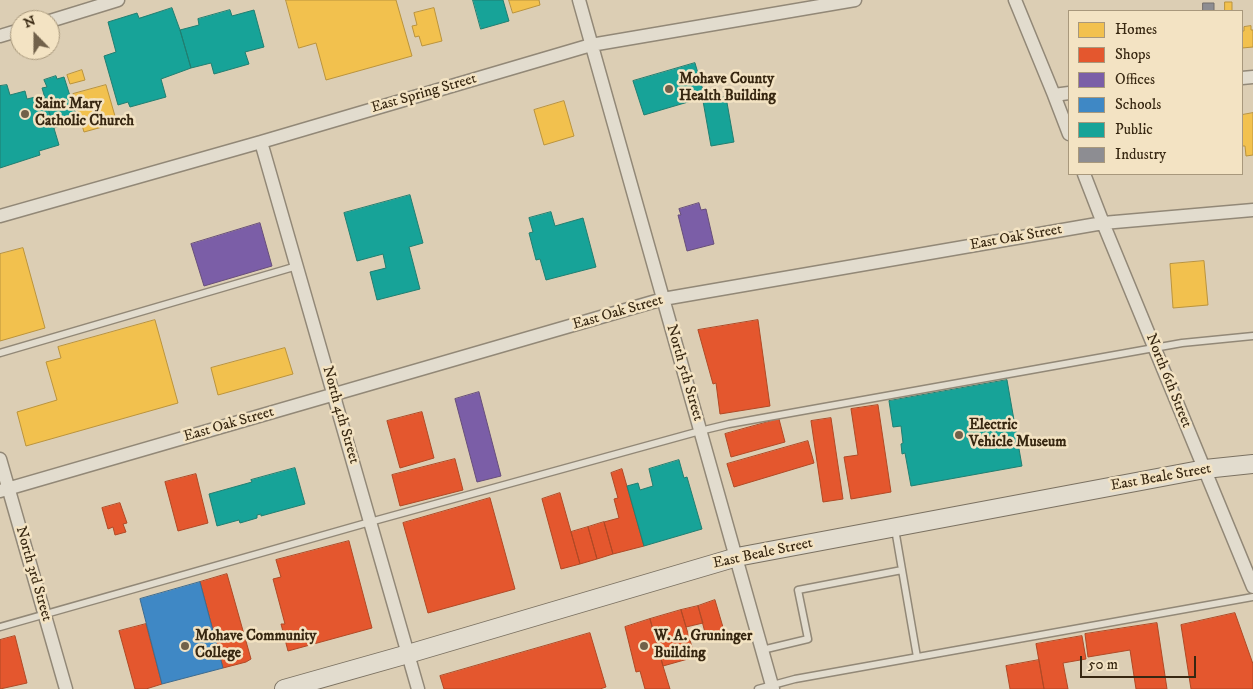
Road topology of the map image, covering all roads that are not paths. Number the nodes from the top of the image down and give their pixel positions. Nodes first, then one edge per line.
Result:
1 (118, 0) edge
2 (579, 0) edge
3 (855, 0) edge
4 (1015, 0) edge
5 (60, 18) edge
6 (591, 45) junction
7 (1068, 94) edge
8 (1054, 95) junction
9 (1068, 131) edge
10 (261, 142) junction
11 (1084, 175) edge
12 (1253, 210) edge
13 (0, 216) edge
14 (1103, 223) junction
15 (297, 266) junction
16 (663, 299) junction
17 (1253, 336) edge
18 (1154, 348) junction
19 (0, 353) edge
20 (334, 395) junction
21 (700, 431) junction
22 (0, 459) edge
23 (1253, 464) edge
24 (1205, 469) junction
25 (4, 490) edge
26 (370, 522) junction
27 (895, 528) junction
28 (737, 558) junction
29 (902, 570) junction
30 (1253, 587) edge
31 (1253, 597) edge
32 (44, 615) junction
33 (0, 627) edge
34 (762, 650) junction
35 (408, 654) junction
36 (916, 657) junction
37 (772, 687) edge
38 (66, 689) edge
39 (284, 689) edge
40 (418, 689) edge
41 (758, 689) edge

1 - 5 street
2 - 6 street, North 5th Street
3 - 6 street, East Spring Street
4 - 8 street
6 - 10 street, East Spring Street
6 - 16 street, North 5th Street
7 - 8 street
8 - 9 street
10 - 13 street, East Spring Street
10 - 15 street, North 4th Street
11 - 14 street, North 6th Street
12 - 14 street, East Oak Street
14 - 16 street, East Oak Street
14 - 18 street, North 6th Street
15 - 19 lane
15 - 20 street, North 4th Street
16 - 20 street, East Oak Street
16 - 21 street, North 5th Street
17 - 18 lane
18 - 21 lane
18 - 24 street, North 6th Street
20 - 25 street, East Oak Street
20 - 26 street, North 4th Street
21 - 26 lane
21 - 28 street, North 5th Street
22 - 25 street, North 3rd Street
23 - 24 main road, East Beale Street
24 - 27 main road, East Beale Street
24 - 30 street, North 6th Street
25 - 32 street, North 3rd Street
26 - 32 lane
26 - 35 street, North 4th Street
27 - 28 main road, East Beale Street
27 - 29 lane
28 - 34 street, North 5th Street
28 - 35 main road, East Beale Street
29 - 34 lane
29 - 36 lane
31 - 36 lane
32 - 33 lane
32 - 38 street, North 3rd Street
34 - 37 street, North 5th Street
35 - 39 main road, East Beale Street
35 - 40 street, North 4th Street
36 - 37 lane
37 - 41 lane

